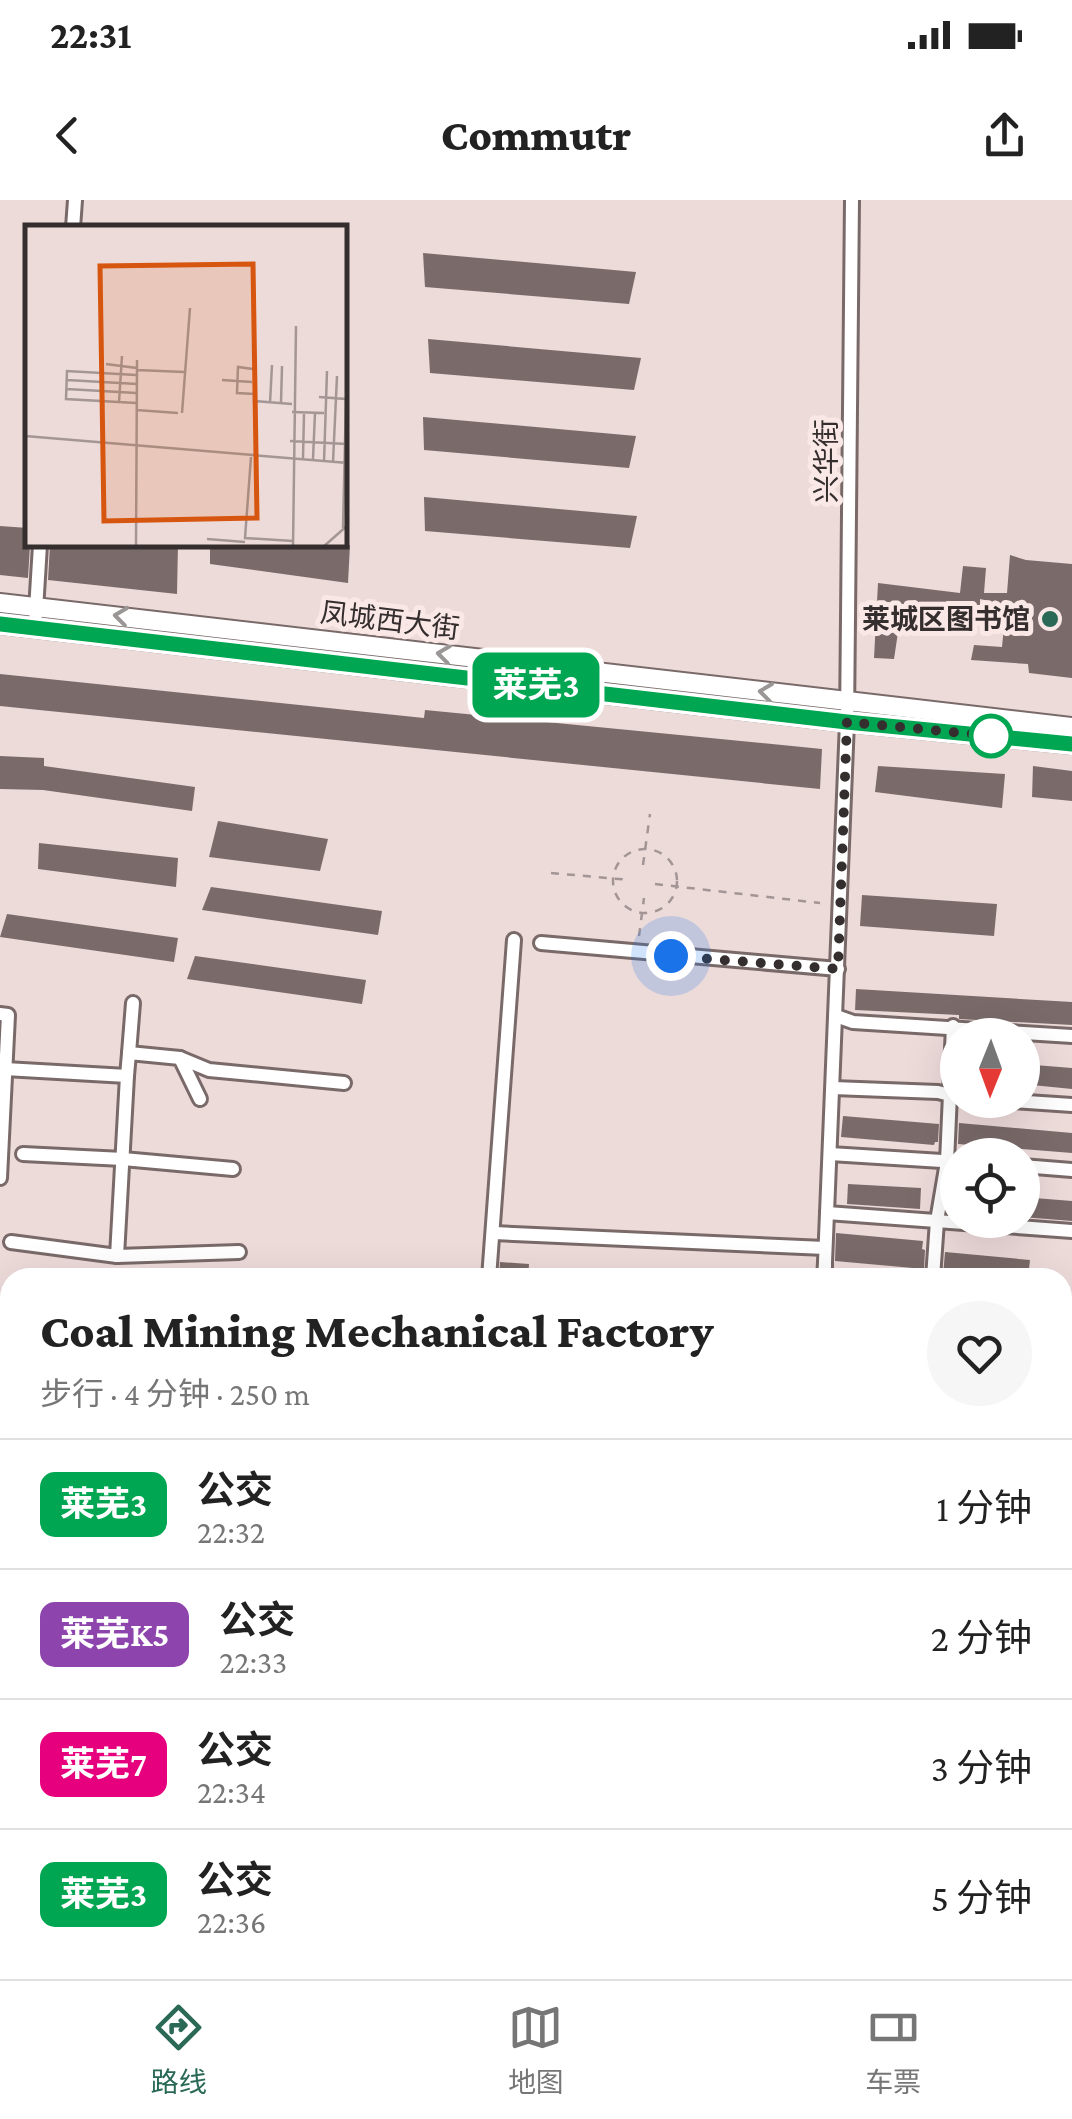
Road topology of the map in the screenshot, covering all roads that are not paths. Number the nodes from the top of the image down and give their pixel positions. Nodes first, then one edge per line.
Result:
1 (75, 200) edge
2 (852, 200) edge
3 (73, 225) edge
4 (40, 548) edge
5 (0, 602) edge
6 (36, 606) junction
7 (0, 624) edge
8 (35, 626) junction
9 (848, 702) junction
10 (847, 722) junction
11 (1072, 726) edge
12 (1072, 744) edge
13 (514, 940) dead end
14 (541, 942) dead end
15 (838, 969) junction
16 (133, 1003) dead end
17 (0, 1014) edge
18 (836, 1016) junction
19 (940, 1026) edge
20 (1040, 1033) edge
21 (1072, 1036) edge
22 (128, 1053) junction
23 (180, 1058) junction
24 (5, 1070) junction
25 (127, 1076) junction
26 (344, 1083) dead end
27 (832, 1088) junction
28 (940, 1093) edge
29 (200, 1099) dead end
30 (1040, 1103) edge
31 (1072, 1106) edge
32 (23, 1154) dead end
33 (830, 1154) junction
34 (123, 1159) junction
35 (940, 1161) edge
36 (1040, 1167) edge
37 (233, 1169) dead end
38 (1072, 1170) edge
39 (0, 1178) edge
40 (940, 1209) edge
41 (827, 1213) junction
42 (937, 1221) junction
43 (1072, 1231) edge
44 (494, 1233) junction
45 (11, 1242) dead end
46 (240, 1252) dead end
47 (825, 1255) junction
48 (117, 1256) junction
49 (489, 1268) edge
50 (824, 1268) edge
51 (934, 1268) edge

1 - 3 street
2 - 9 street, 兴华街
4 - 6 street
5 - 6 main road, 凤城西大街
6 - 8 street
9 -> 6 main road, 凤城西大街
7 - 8 main road, 凤城西大街
8 - 10 main road, 凤城西大街
9 - 10 street, 兴华街
9 - 11 main road, 凤城西大街
10 - 12 main road, 凤城西大街
10 - 15 street, 兴华街
13 - 44 street
14 - 15 street
15 - 18 street, 兴华街
16 - 22 street
17 - 24 street
18 - 19 street
18 - 27 street, 兴华街
20 - 21 street
22 - 23 street
22 - 25 street
23 - 26 street
23 - 29 street
24 - 25 street
24 - 39 street
25 - 34 street
27 - 28 street
27 - 33 street, 兴华街
30 - 31 street
32 - 34 street
33 - 35 street
33 - 41 street, 兴华街
34 - 37 street
34 - 48 street
36 - 38 street
40 - 42 street
41 - 42 street
41 - 47 street, 兴华街
42 - 43 street
42 - 51 street
44 - 47 street
44 - 49 street
45 - 48 street
46 - 48 street
47 - 50 street, 兴华街

